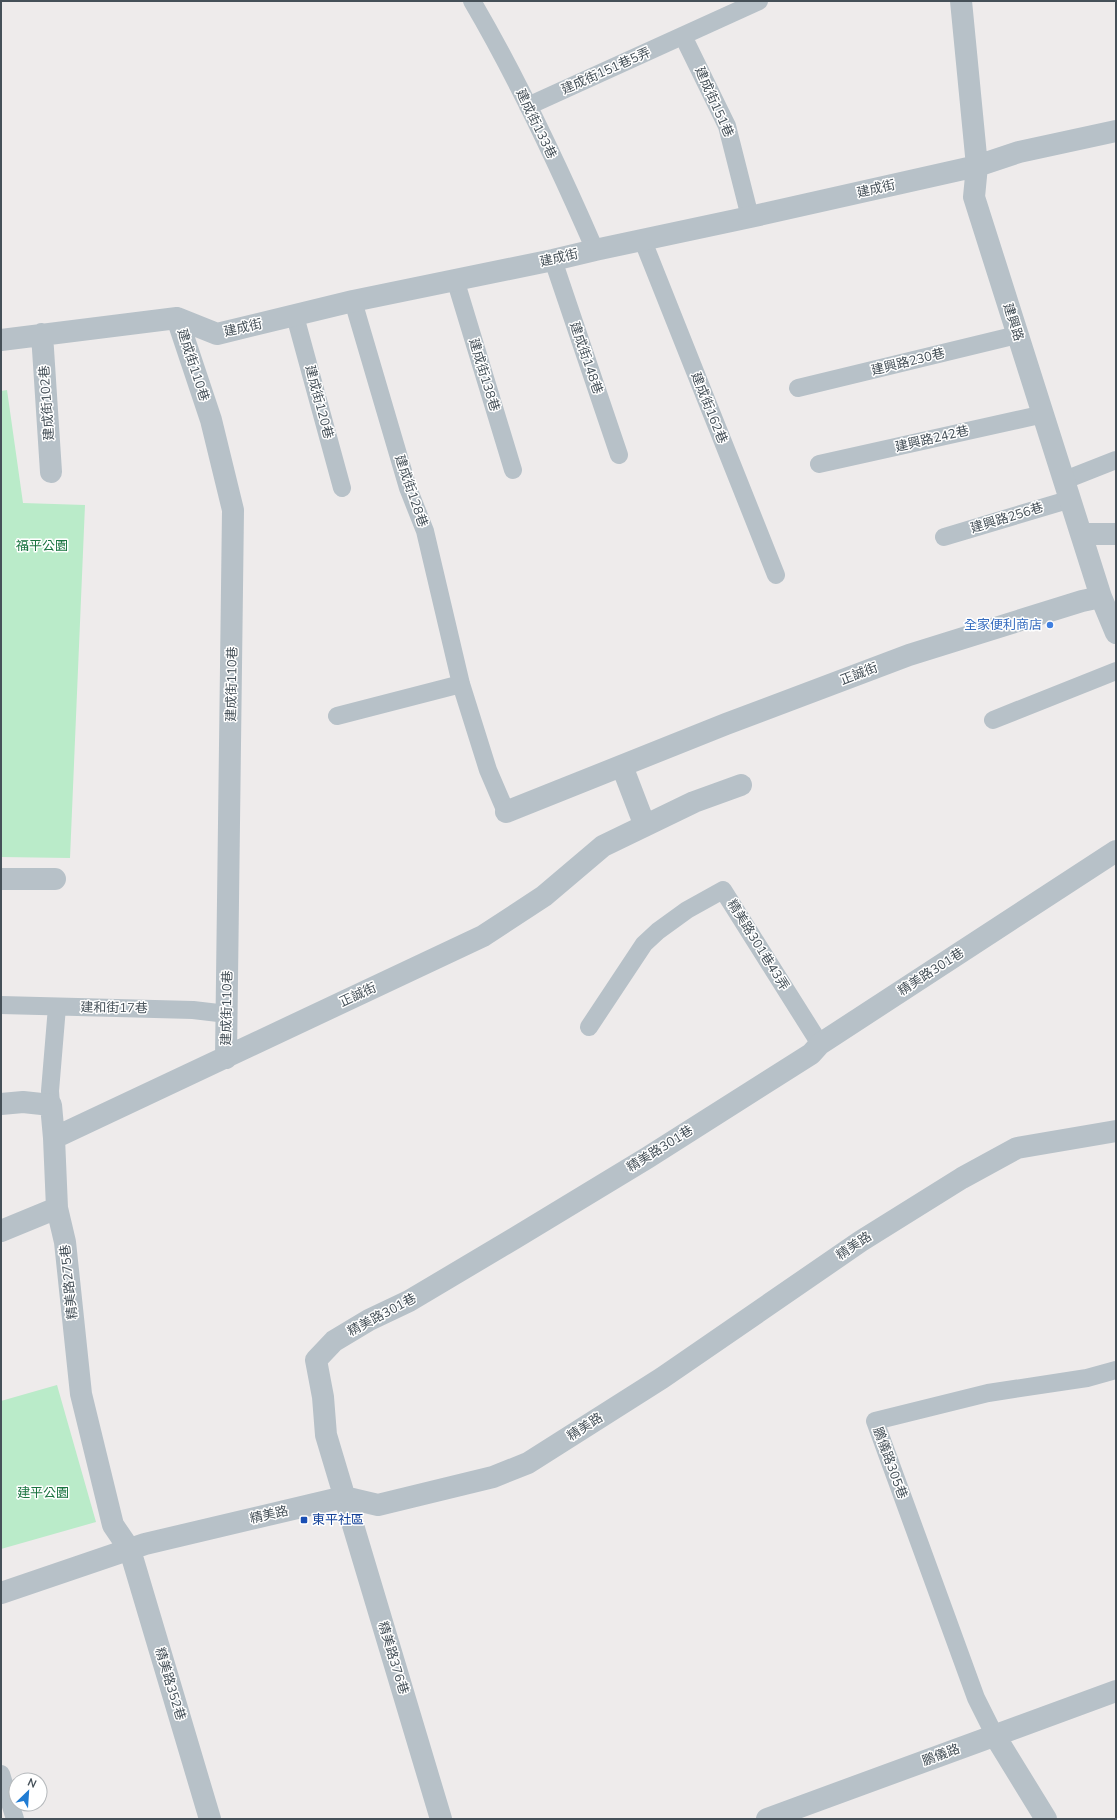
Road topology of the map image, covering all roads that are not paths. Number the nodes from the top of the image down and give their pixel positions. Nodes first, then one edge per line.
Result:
1 (472, 1) edge
2 (759, 1) edge
3 (961, 1) edge
4 (684, 36) junction
5 (528, 106) junction
6 (1116, 131) edge
7 (977, 166) junction
8 (750, 218) junction
9 (643, 241) junction
10 (595, 250) junction
11 (553, 260) junction
12 (455, 279) junction
13 (353, 301) junction
14 (295, 316) junction
15 (177, 318) junction
16 (42, 334) junction
17 (1017, 336) junction
18 (1, 340) edge
19 (798, 388) dead end
20 (1044, 414) junction
21 (619, 455) dead end
22 (1116, 460) edge
23 (819, 464) dead end
24 (513, 470) dead end
25 (51, 472) dead end
26 (342, 488) dead end
27 (1068, 490) junction
28 (1082, 534) junction
29 (1116, 534) edge
30 (944, 537) dead end
31 (776, 576) dead end
32 (1101, 597) junction
33 (1116, 633) edge
34 (1116, 671) edge
35 (460, 684) junction
36 (337, 716) dead end
37 (993, 720) dead end
38 (622, 766) junction
39 (741, 785) dead end
40 (506, 812) joint
41 (644, 826) junction
42 (1116, 851) edge
43 (55, 879) dead end
44 (1, 880) edge
45 (1, 1005) edge
46 (57, 1007) junction
47 (227, 1014) junction
48 (589, 1027) dead end
49 (820, 1044) junction
50 (226, 1058) junction
51 (1, 1104) edge
52 (51, 1105) junction
53 (1116, 1130) edge
54 (54, 1138) junction
55 (57, 1208) junction
56 (1, 1231) edge
57 (1116, 1370) edge
58 (344, 1497) junction
59 (130, 1550) junction
60 (1, 1593) edge
61 (1116, 1691) edge
62 (995, 1736) junction
63 (1, 1774) edge
64 (14, 1819) edge
65 (210, 1819) edge
66 (441, 1819) edge
67 (767, 1819) edge
68 (1046, 1819) edge

1 - 5 lane, 建成街133巷
2 - 4 lane, 建成街151巷5弄
3 - 7 street, 建興路
4 - 5 lane, 建成街151巷5弄
4 - 8 lane, 建成街151巷
5 - 10 lane, 建成街133巷
6 - 7 street, 建成街
7 - 8 street, 建成街
7 - 17 street, 建興路
8 - 9 street, 建成街
9 - 10 street, 建成街
9 - 31 lane, 建成街162巷
10 - 11 street, 建成街
11 - 12 street, 建成街
11 - 21 lane, 建成街148巷
12 - 13 street, 建成街
12 - 24 lane, 建成街138巷
13 - 14 street, 建成街
13 - 35 lane, 建成街128巷
14 - 15 street, 建成街
14 - 26 lane, 建成街120巷
15 - 16 street, 建成街
15 - 47 street, 建成街110巷
16 - 18 street, 建成街
16 - 25 street, 建成街102巷
17 - 19 lane, 建興路230巷
17 - 20 street, 建興路
20 - 23 lane, 建興路242巷
20 - 27 street, 建興路
22 - 27 lane, 建興路256巷
27 - 28 street, 建興路
27 - 30 lane, 建興路256巷
28 - 29 street
28 - 32 street, 建興路
32 - 33 street, 建興路
32 - 38 street, 正誠街
34 - 37 lane
35 - 36 lane
35 - 40 lane, 建成街128巷
38 - 40 street, 正誠街
38 - 41 street
39 - 41 street, 正誠街
41 - 50 street, 正誠街
42 - 49 street, 精美路301巷
43 - 44 street
45 - 46 lane, 建和街17巷
46 - 47 lane, 建和街17巷
46 - 52 lane, 精美路275巷
47 - 50 street, 建成街110巷
48 - 49 lane, 精美路301巷43弄
49 - 58 street, 精美路301巷
50 - 54 street, 正誠街
51 - 52 street
52 - 54 street, 精美路275巷
53 - 58 street, 精美路
54 - 55 street, 精美路275巷
55 - 56 street
55 - 59 street, 精美路275巷
57 - 62 lane, 鵬儀路305巷
58 - 59 street, 精美路
58 - 66 street, 精美路376巷
59 - 60 street, 精美路
59 - 65 street, 精美路352巷
61 - 62 street, 鵬儀路
62 - 67 street, 鵬儀路
62 - 68 street
63 - 64 lane

